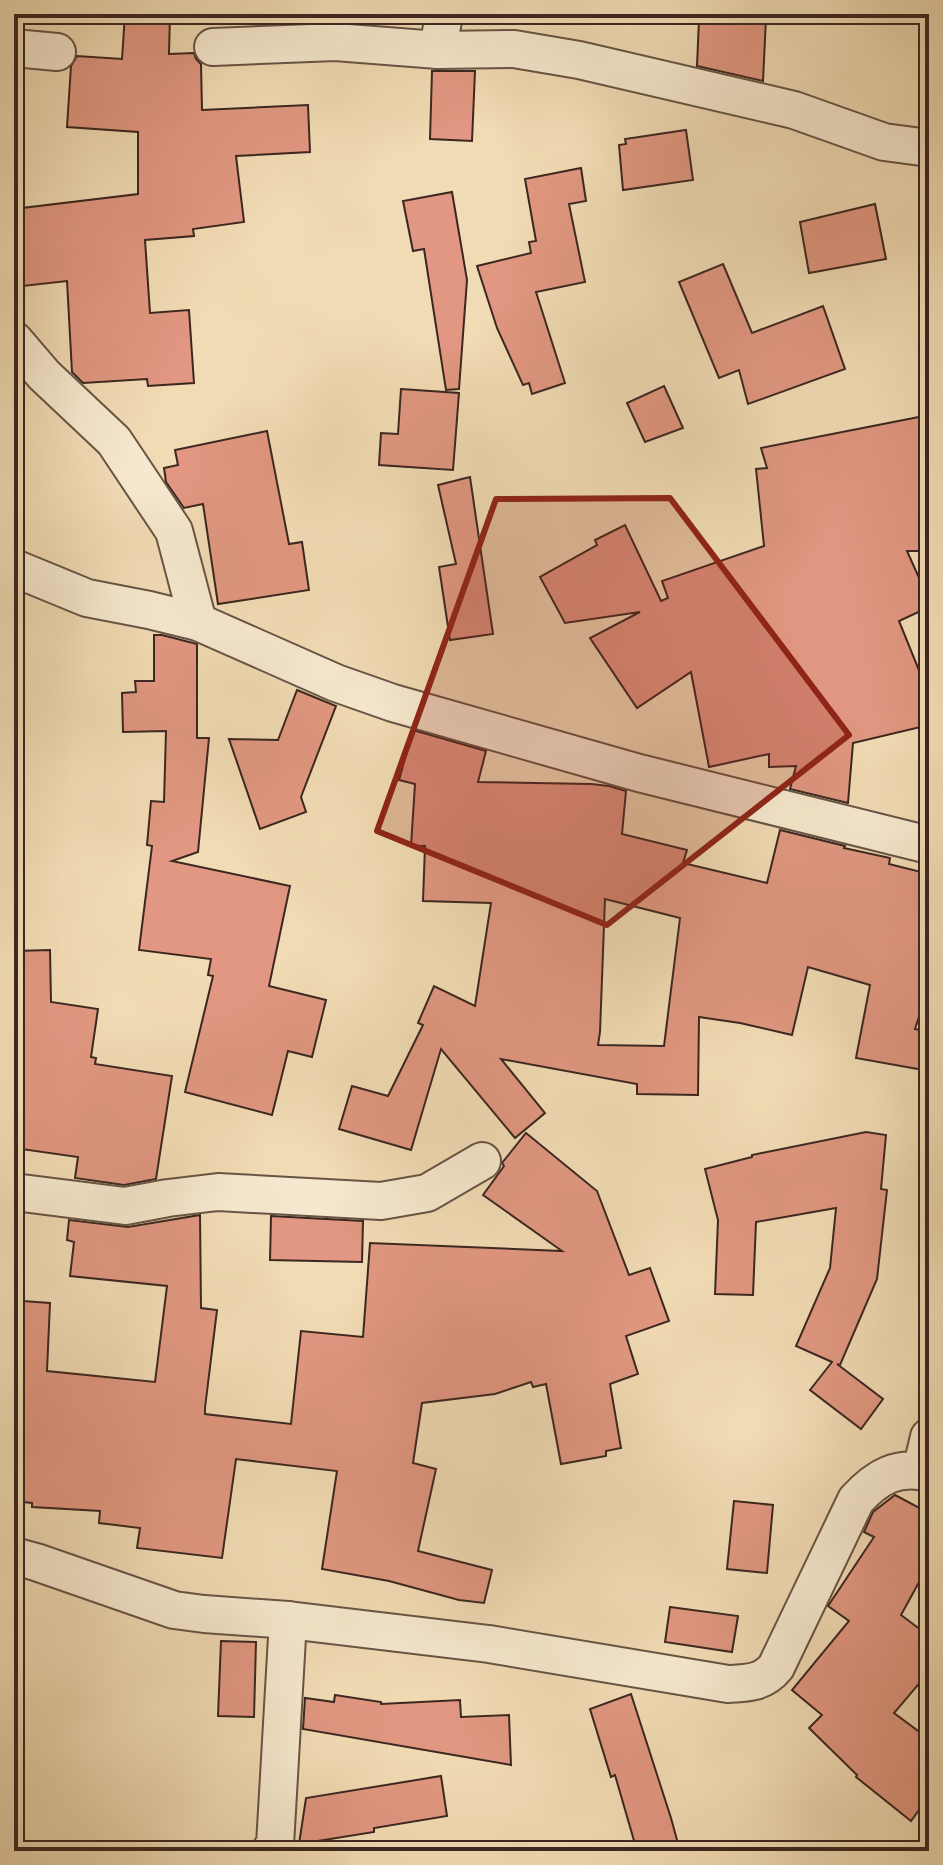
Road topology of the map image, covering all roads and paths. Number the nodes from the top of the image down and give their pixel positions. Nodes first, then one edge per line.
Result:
1 (444, 14) edge
2 (213, 47) dead end
3 (14, 48) edge
4 (438, 50) junction
5 (57, 52) dead end
6 (929, 148) edge
7 (14, 340) edge
8 (14, 568) edge
9 (198, 622) junction
10 (929, 845) edge
11 (482, 1161) dead end
12 (14, 1192) edge
13 (926, 1460) edge
14 (14, 1556) edge
15 (288, 1620) junction
16 (270, 1851) edge

1 - 4 street
2 - 4 street
3 - 5 street
4 - 6 street
7 - 9 street
8 - 9 street
9 - 10 street
11 - 12 street
13 - 15 street
14 - 15 street
15 - 16 street

